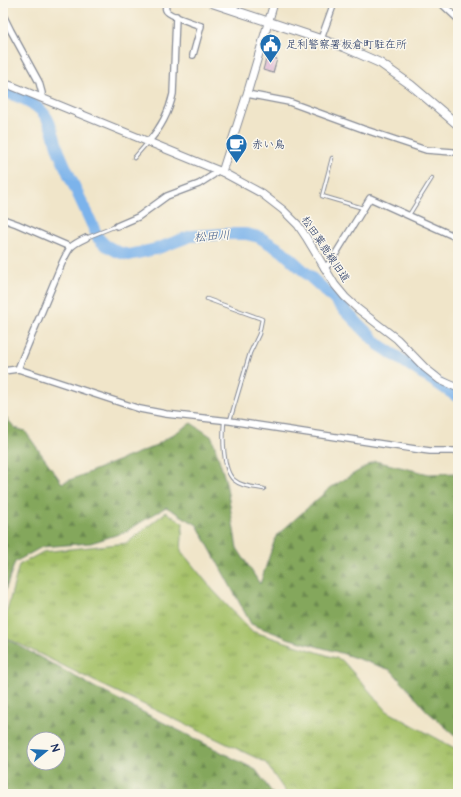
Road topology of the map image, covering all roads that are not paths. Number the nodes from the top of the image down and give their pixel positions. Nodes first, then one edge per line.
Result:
1 (166, 3) edge
2 (212, 3) edge
3 (274, 3) edge
4 (334, 3) edge
5 (441, 3) edge
6 (3, 15) edge
7 (176, 16) junction
8 (458, 19) edge
9 (268, 21) junction
10 (321, 39) junction
11 (193, 55) dead end
12 (3, 83) edge
13 (247, 94) junction
14 (41, 98) junction
15 (458, 125) edge
16 (148, 142) junction
17 (453, 152) dead end
18 (134, 158) dead end
19 (332, 158) dead end
20 (220, 171) junction
21 (432, 178) dead end
22 (364, 208) junction
23 (409, 215) junction
24 (3, 219) edge
25 (117, 226) joint
26 (86, 238) joint
27 (458, 238) edge
28 (70, 247) junction
29 (324, 268) junction
30 (206, 299) dead end
31 (18, 369) junction
32 (3, 371) edge
33 (458, 388) edge
34 (227, 420) junction
35 (458, 450) edge
36 (264, 489) dead end

1 - 7 street
2 - 9 main road
3 - 9 street
4 - 10 street
5 - 8 street
6 - 14 street
7 - 11 street
7 - 16 street
9 - 10 main road
9 - 13 street
10 - 15 main road
12 - 14 street, 松田葉鹿線旧道
13 - 17 street
13 - 20 street
14 - 16 street, 松田葉鹿線旧道
16 - 18 lane
16 - 20 street, 松田葉鹿線旧道
19 - 22 lane
20 - 25 street
20 - 29 street, 松田葉鹿線旧道
21 - 23 lane
22 - 23 street
22 - 29 street
23 - 27 street
24 - 28 street
25 - 26 lane
26 - 28 street
28 - 31 street
29 - 33 street, 松田葉鹿線旧道
30 - 34 lane
31 - 32 street
31 - 34 street
34 - 35 street
34 - 36 lane

